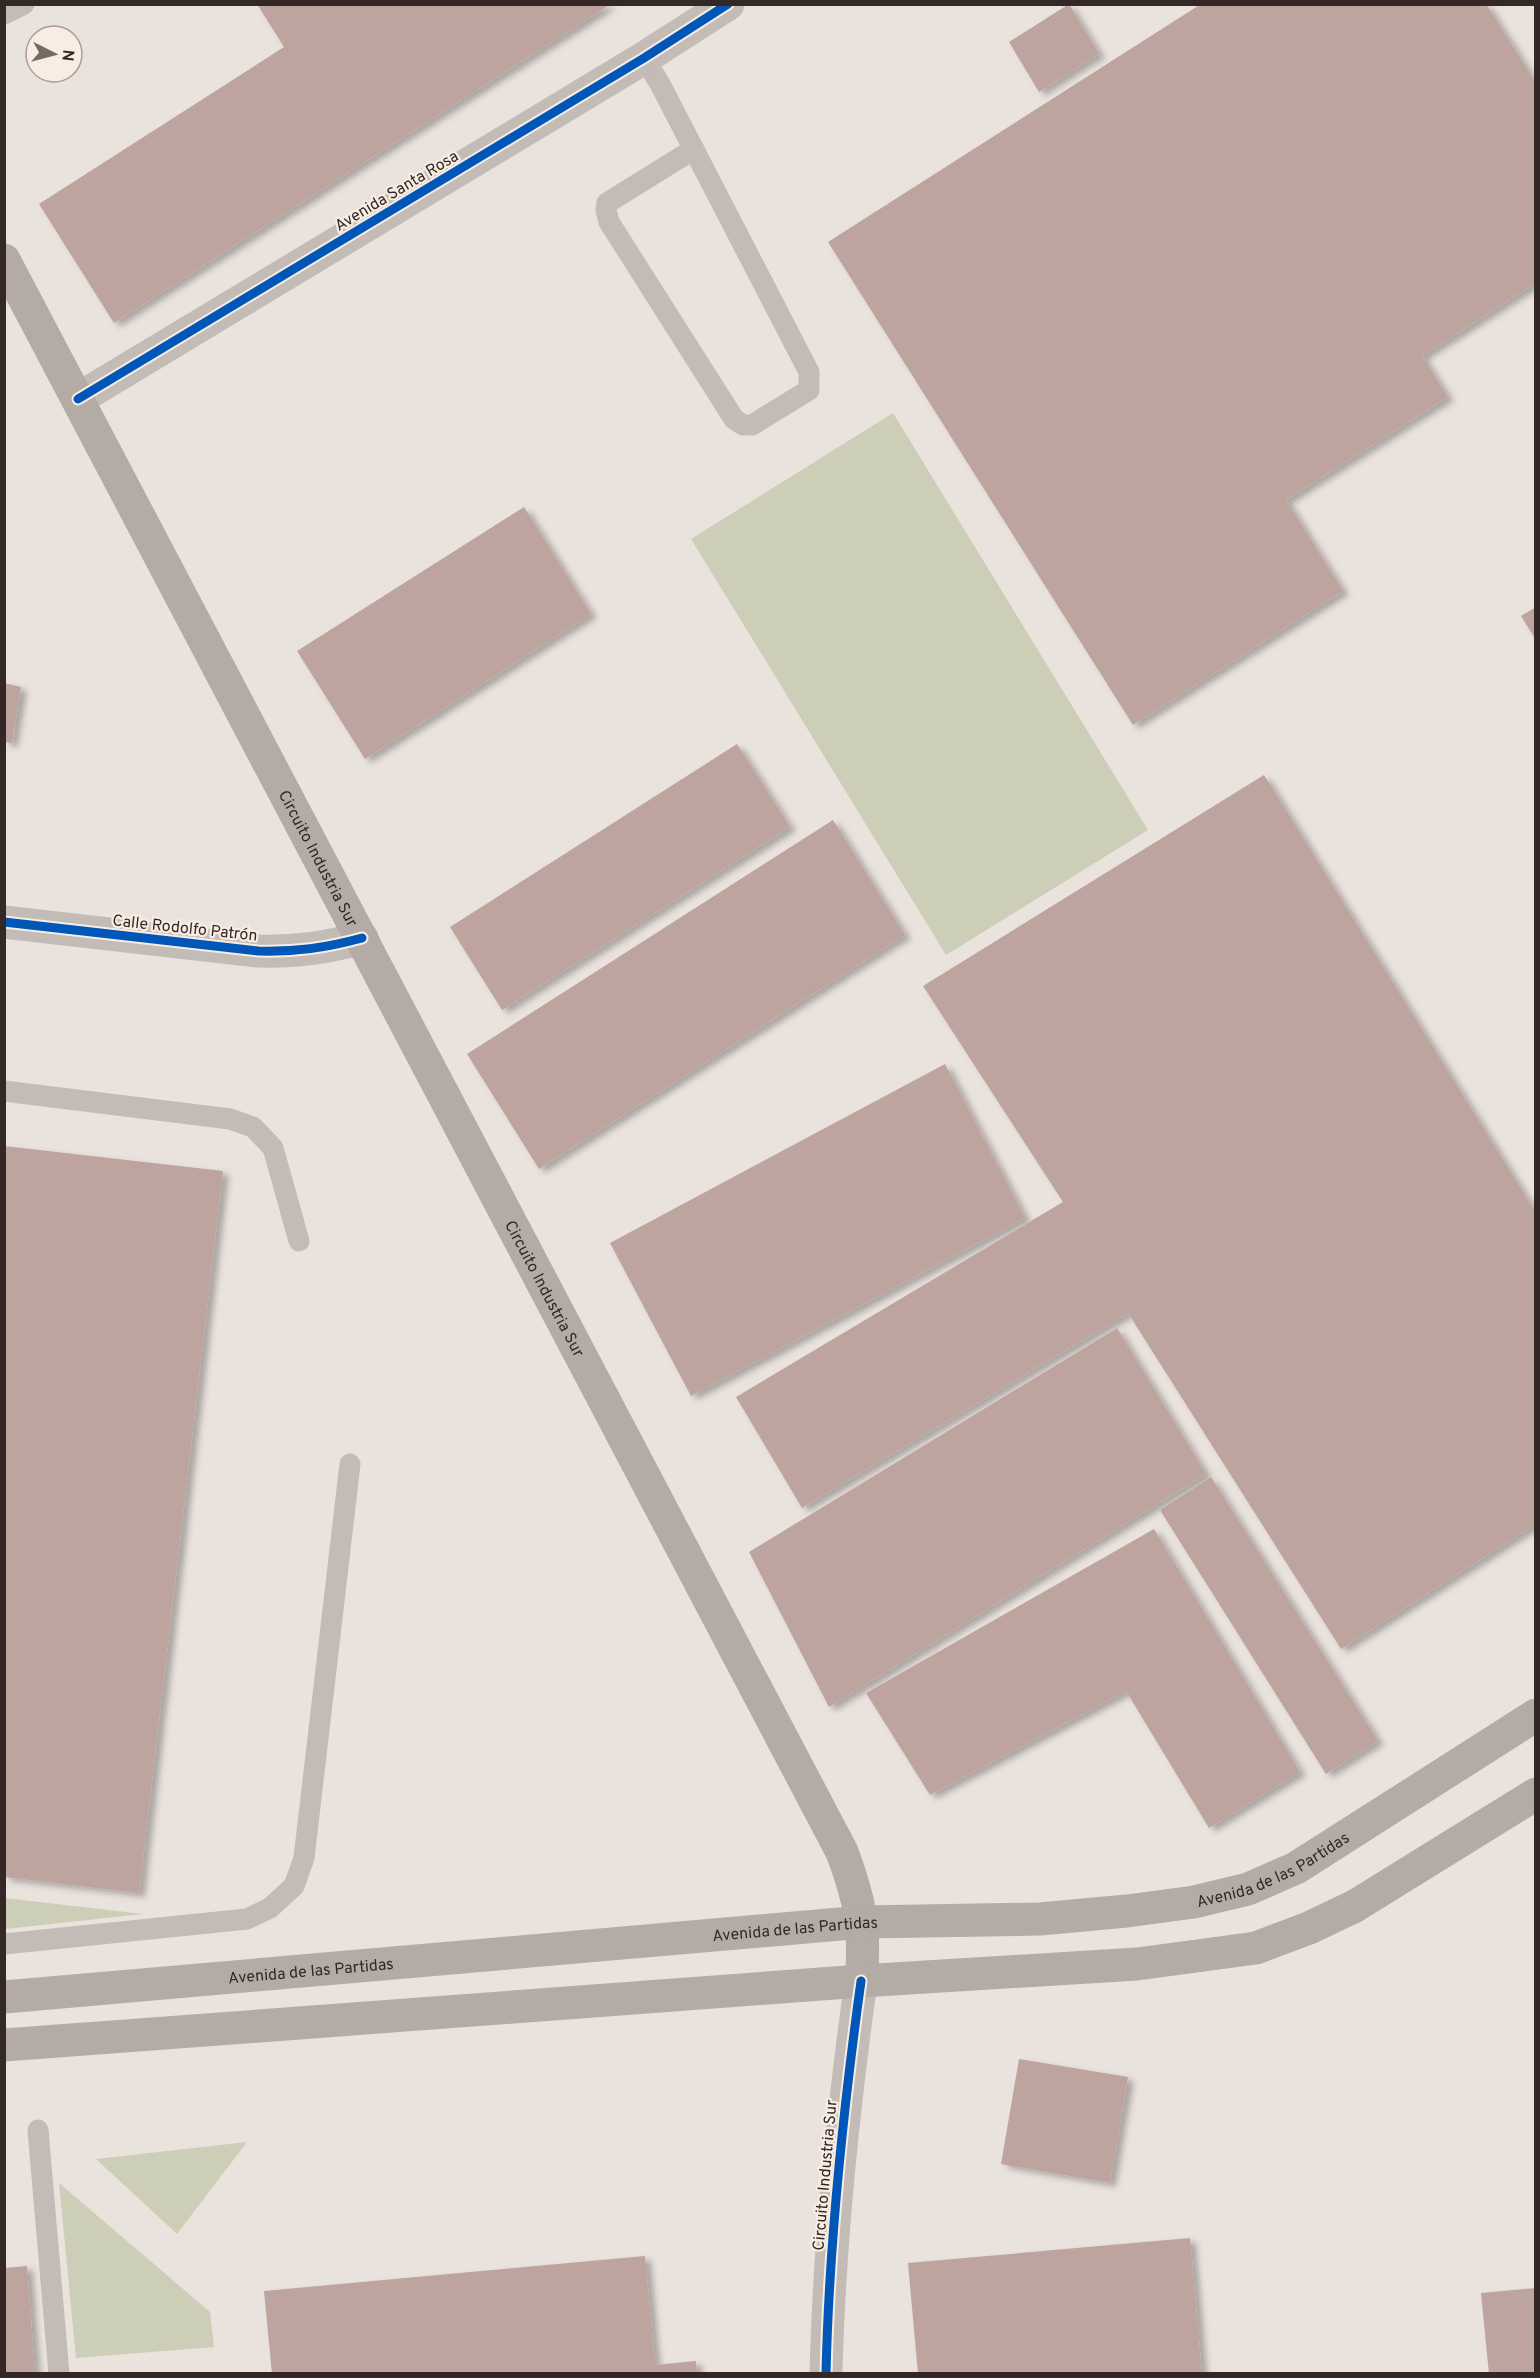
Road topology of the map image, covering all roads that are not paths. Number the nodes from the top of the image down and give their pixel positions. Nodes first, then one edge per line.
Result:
1 (24, 4) edge
2 (729, 4) edge
3 (4, 14) edge
4 (644, 58) junction
5 (694, 149) junction
6 (4, 260) edge
7 (78, 399) junction
8 (4, 922) edge
9 (362, 938) junction
10 (4, 1091) edge
11 (299, 1241) dead end
12 (350, 1464) dead end
13 (1536, 1715) edge
14 (1536, 1794) edge
15 (863, 1922) junction
16 (4, 1944) edge
17 (861, 1981) junction
18 (4, 1997) edge
19 (4, 2045) edge
20 (38, 2130) dead end
21 (59, 2373) edge
22 (826, 2373) edge

1 - 3 lane
2 - 4 street, Avenida Santa Rosa
4 - 5 lane
4 - 7 street, Avenida Santa Rosa
5 - 5 lane
6 - 7 main road, Circuito Industria Sur
7 - 9 main road, Circuito Industria Sur
8 - 9 street, Calle Rodolfo Patrón
9 - 15 main road, Circuito Industria Sur
10 - 11 lane
12 - 16 lane
13 - 15 main road, Avenida de las Partidas
14 - 17 main road
15 - 17 main road, Circuito Industria Sur
15 - 18 main road, Avenida de las Partidas
17 - 19 main road
17 - 22 street, Circuito Industria Sur
20 - 21 lane

